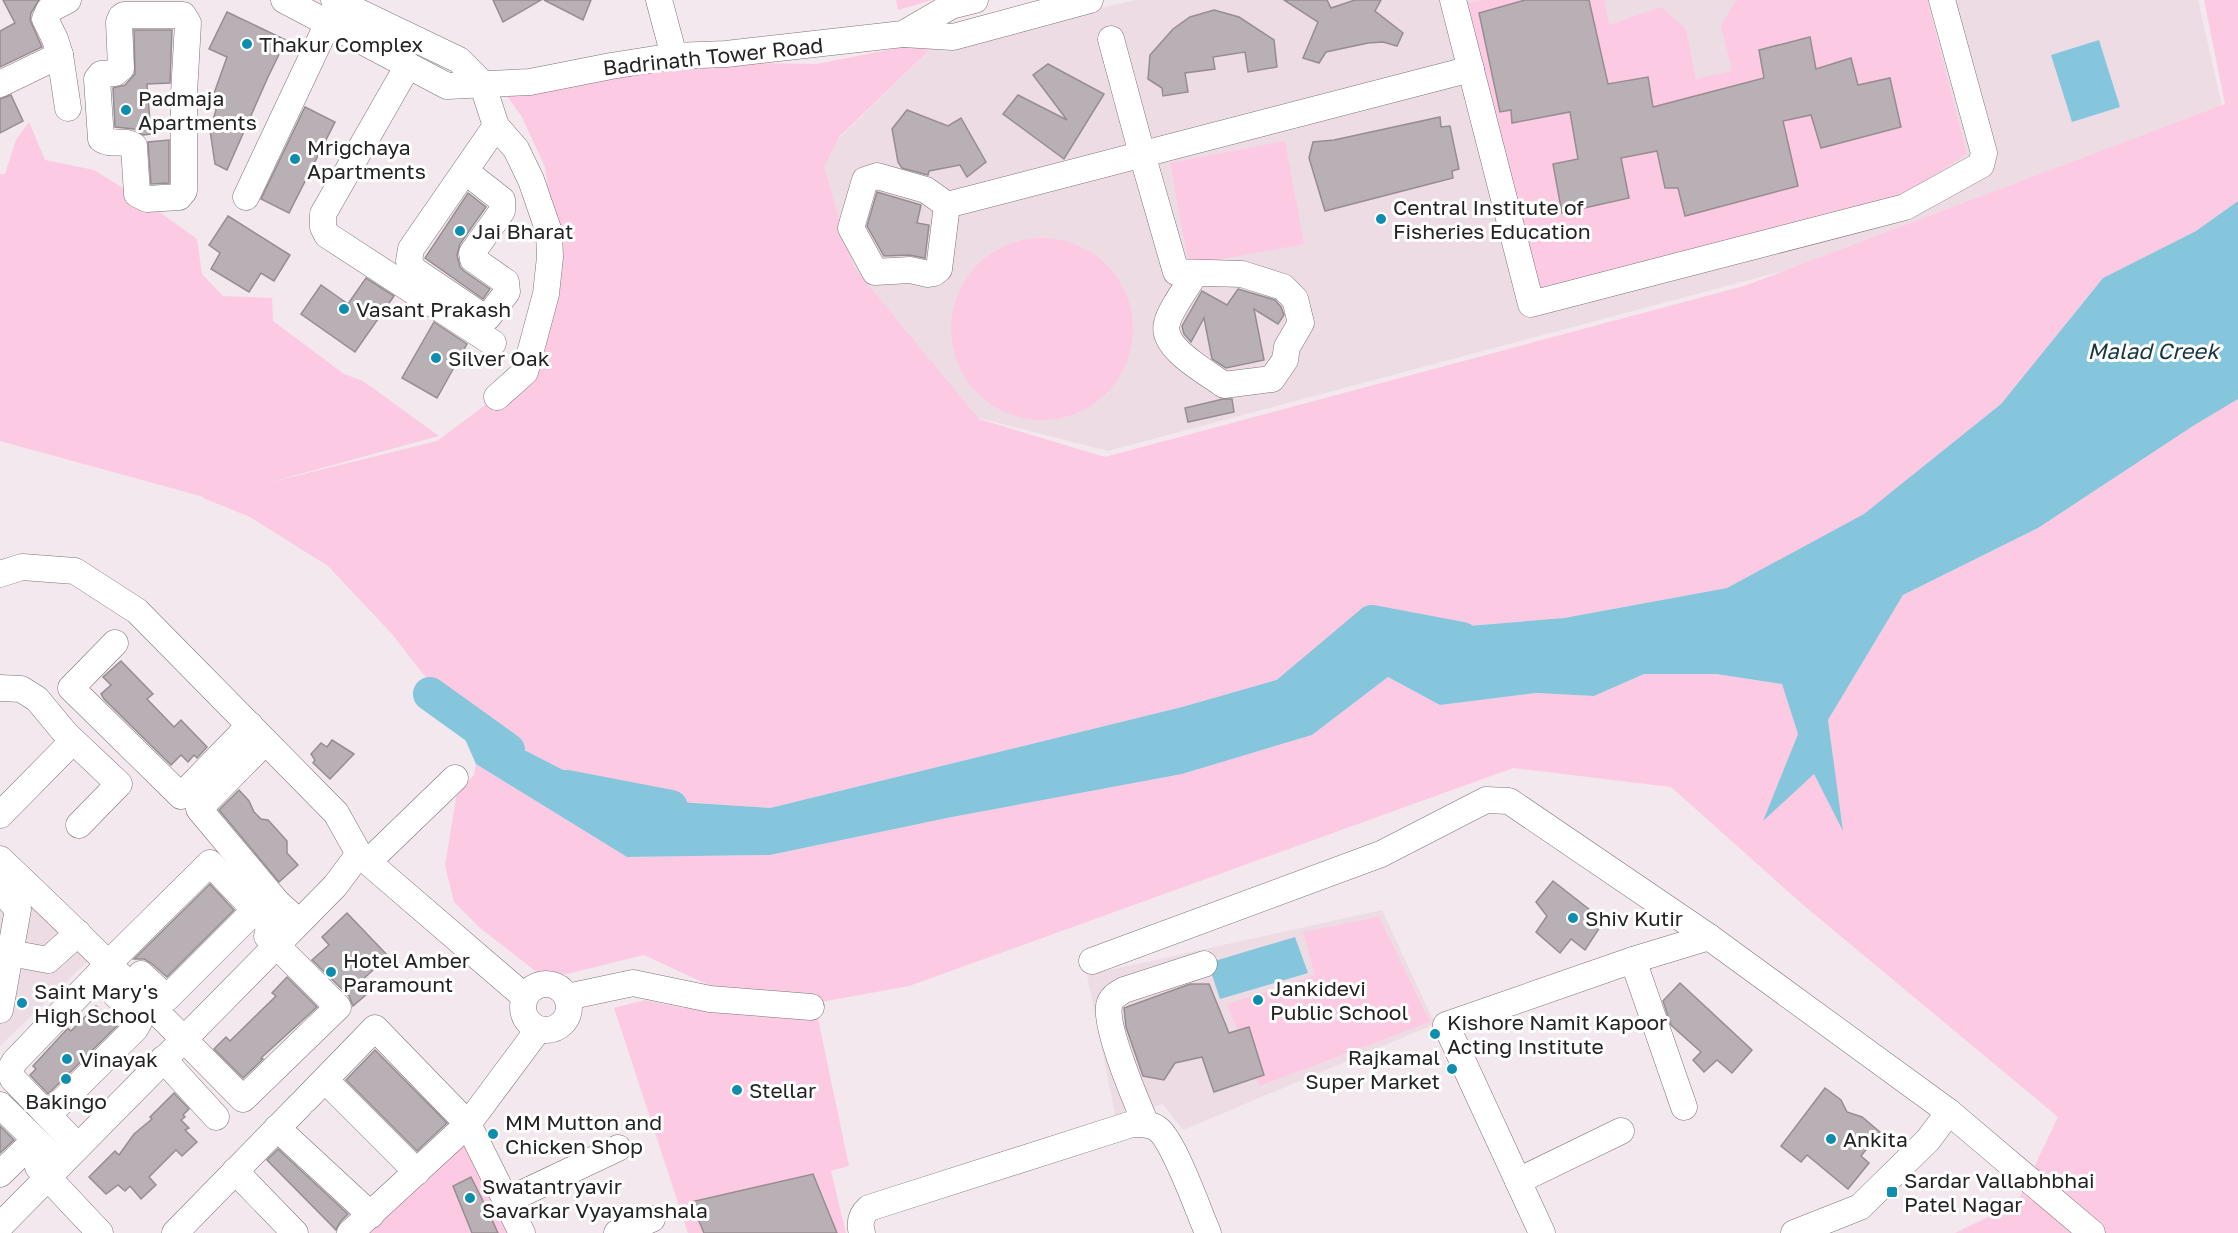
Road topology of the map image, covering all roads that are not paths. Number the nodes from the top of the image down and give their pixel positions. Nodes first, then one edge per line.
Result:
1 (68, 0) edge
2 (284, 0) edge
3 (659, 0) edge
4 (975, 0) edge
5 (1090, 0) edge
6 (1453, 0) edge
7 (1942, 0) edge
8 (125, 8) edge
9 (331, 11) edge
10 (903, 34) junction
11 (1111, 39) dead end
12 (60, 55) junction
13 (674, 56) junction
14 (406, 65) junction
15 (1471, 69) junction
16 (482, 83) junction
17 (0, 84) edge
18 (68, 108) dead end
19 (496, 126) junction
20 (1142, 154) junction
21 (465, 171) junction
22 (246, 197) dead end
23 (947, 206) dead end
24 (1195, 274) junction
25 (494, 343) dead end
26 (497, 397) dead end
27 (0, 574) edge
28 (115, 643) dead end
29 (0, 688) edge
30 (257, 733) junction
31 (73, 741) junction
32 (455, 778) dead end
33 (0, 815) edge
34 (79, 825) dead end
35 (363, 858) junction
36 (0, 859) edge
37 (12, 891) edge
38 (254, 911) junction
39 (277, 931) junction
40 (78, 933) junction
41 (1709, 937) junction
42 (10, 953) junction
43 (1633, 960) junction
44 (1092, 961) dead end
45 (1204, 964) dead end
46 (109, 965) junction
47 (525, 997) junction
48 (567, 997) junction
49 (811, 1007) dead end
50 (0, 1010) edge
51 (538, 1030) junction
52 (178, 1035) junction
53 (163, 1059) junction
54 (325, 1080) junction
55 (0, 1105) edge
56 (1684, 1107) dead end
57 (1949, 1112) junction
58 (48, 1115) junction
59 (216, 1117) dead end
60 (468, 1124) junction
61 (1146, 1124) junction
62 (278, 1128) junction
63 (1621, 1131) dead end
64 (68, 1136) junction
65 (618, 1148) dead end
66 (43, 1160) junction
67 (235, 1171) junction
68 (417, 1172) junction
69 (0, 1174) edge
70 (1518, 1181) junction
71 (506, 1201) junction
72 (0, 1205) edge
73 (371, 1215) junction
74 (652, 1219) dead end
75 (0, 1226) edge
76 (187, 1229) edge
77 (100, 1233) edge
78 (295, 1233) edge
79 (351, 1233) edge
80 (522, 1233) edge
81 (617, 1233) edge
82 (862, 1233) edge
83 (1208, 1233) edge
84 (1542, 1233) edge
85 (1794, 1233) edge
86 (2092, 1233) edge

1 - 12 street
2 - 9 street, Badrinath Tower Road
3 - 13 street
4 - 10 street, Badrinath Tower Road
5 - 10 street
6 - 15 street
7 - 15 street
8 - 8 street
9 - 14 street, Badrinath Tower Road
9 - 16 street
9 - 22 street
10 - 13 street, Badrinath Tower Road
11 - 20 street
12 - 17 street
12 - 18 street
13 - 16 street, Badrinath Tower Road
14 - 16 street, Badrinath Tower Road
14 - 25 street
15 - 20 street
16 - 19 street
19 - 21 street
19 - 26 street
20 - 23 street
20 - 24 street
21 - 21 street
24 - 24 street
27 - 30 street
28 - 30 street
29 - 31 street
30 - 35 street
30 - 39 street
31 - 33 street
31 - 34 street
32 - 35 street
35 - 39 street
35 - 39 street
35 - 47 street
36 - 37 street
37 - 40 street
37 - 42 street
38 - 39 street
38 - 46 street
38 - 46 street
39 - 52 street
39 - 52 street
40 - 42 street
40 - 46 street
41 - 43 street
41 - 44 street
41 - 57 street
42 - 50 street
43 - 56 street
43 - 70 street
45 - 61 street
46 - 52 street
46 - 58 street
46 - 58 street
47 - 48 street
47 - 51 street
48 - 49 street
48 - 51 street
51 - 60 street
52 - 53 street
52 - 64 street
53 - 59 street
53 - 66 street
54 - 60 street
54 - 62 street
54 - 68 street
55 - 66 street
57 - 85 street
57 - 86 street
58 - 64 street
60 - 68 street
60 - 71 street
61 - 82 street
61 - 83 street
62 - 67 street
62 - 73 street
63 - 70 street
64 - 66 street
65 - 71 street
66 - 69 street
66 - 72 street
66 - 75 street
66 - 77 street
67 - 76 street
67 - 78 street
68 - 73 street
70 - 84 street
71 - 80 street
73 - 79 street
74 - 81 street

